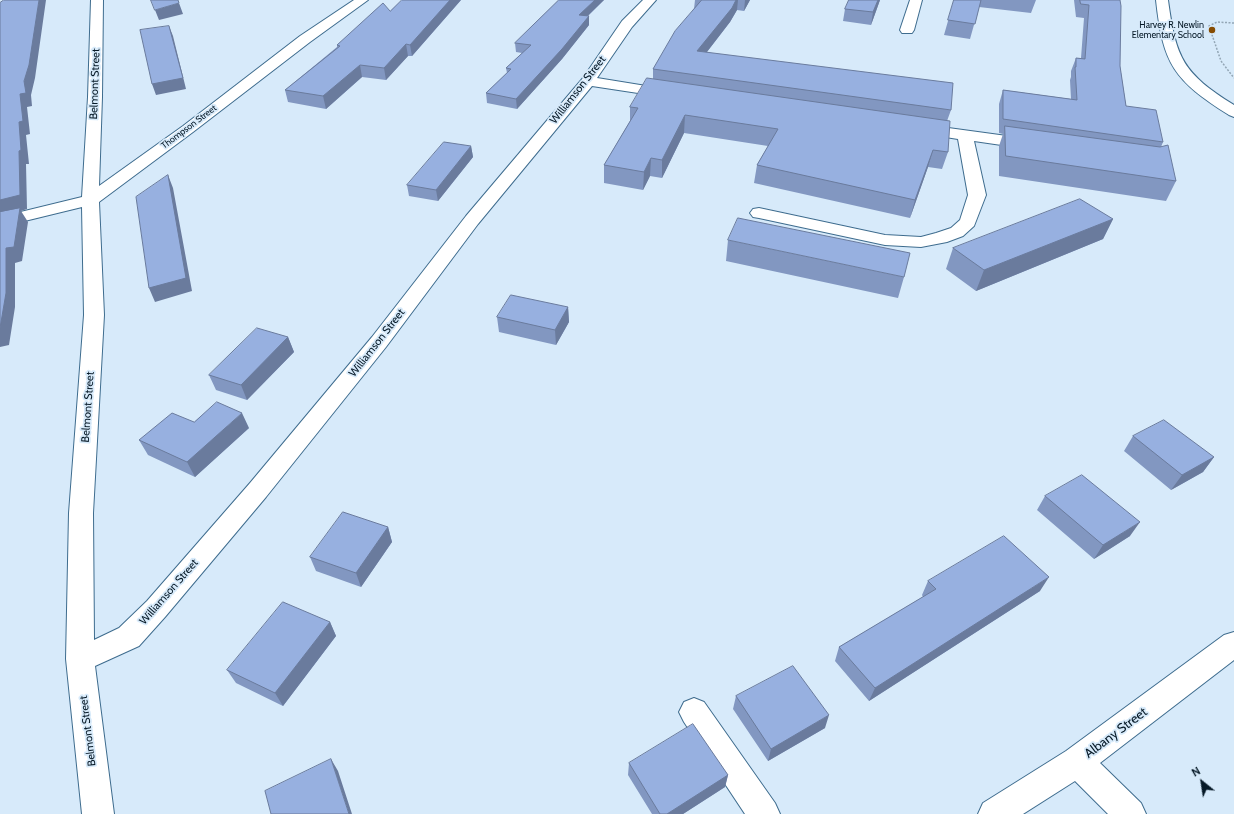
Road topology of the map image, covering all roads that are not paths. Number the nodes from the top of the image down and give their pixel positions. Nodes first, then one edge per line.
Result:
1 (97, 0) edge
2 (362, 0) edge
3 (650, 0) edge
4 (916, 0) edge
5 (1162, 0) edge
6 (907, 30) dead end
7 (588, 81) junction
8 (683, 96) edge
9 (1234, 112) edge
10 (902, 127) edge
11 (965, 136) junction
12 (1043, 146) edge
13 (90, 200) junction
14 (759, 213) dead end
15 (0, 222) edge
16 (1234, 644) edge
17 (80, 659) junction
18 (694, 712) dead end
19 (1077, 762) junction
20 (98, 814) edge
21 (764, 814) edge
22 (994, 814) edge
23 (1130, 814) edge

1 - 13 street, Belmont Street
2 - 13 street, Thompson Street
3 - 7 street, Williamson Street
4 - 6 street
5 - 9 street
7 - 8 street
7 - 17 street, Williamson Street
10 - 11 street
11 - 12 street
11 - 14 street
13 - 15 street, Thompson Street
13 - 17 street, Belmont Street
16 - 19 street, Albany Street
17 - 20 street, Belmont Street
18 - 21 street
19 - 22 street, Albany Street
19 - 23 street

